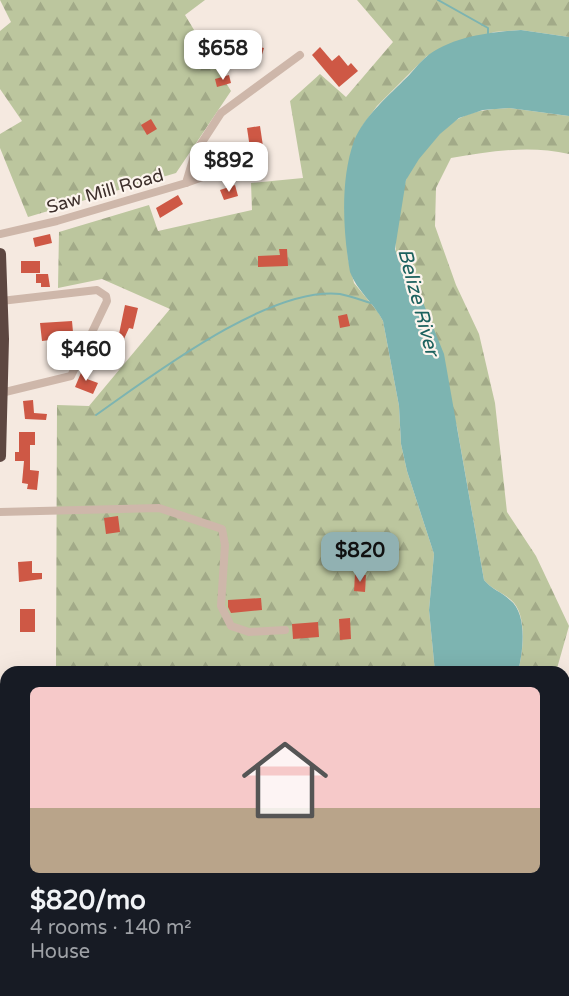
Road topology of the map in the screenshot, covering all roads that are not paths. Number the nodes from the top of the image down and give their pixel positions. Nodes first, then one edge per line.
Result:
1 (300, 55) dead end
2 (247, 161) dead end
3 (186, 183) junction
4 (0, 234) edge
5 (0, 254) edge
6 (1, 301) edge
7 (1, 333) edge
8 (1, 401) edge
9 (0, 456) edge
10 (0, 512) edge
11 (285, 630) dead end
12 (0, 735) edge
13 (0, 741) edge
14 (0, 822) edge
15 (0, 856) edge
16 (0, 864) edge

1 - 3 street, Saw Mill Road
2 - 3 street
3 - 4 street, Saw Mill Road
5 - 6 highway
6 - 7 highway
6 - 8 street
7 - 8 highway
8 - 9 highway
10 - 11 street
12 - 13 highway
13 - 14 highway
14 - 15 highway
15 - 16 highway

